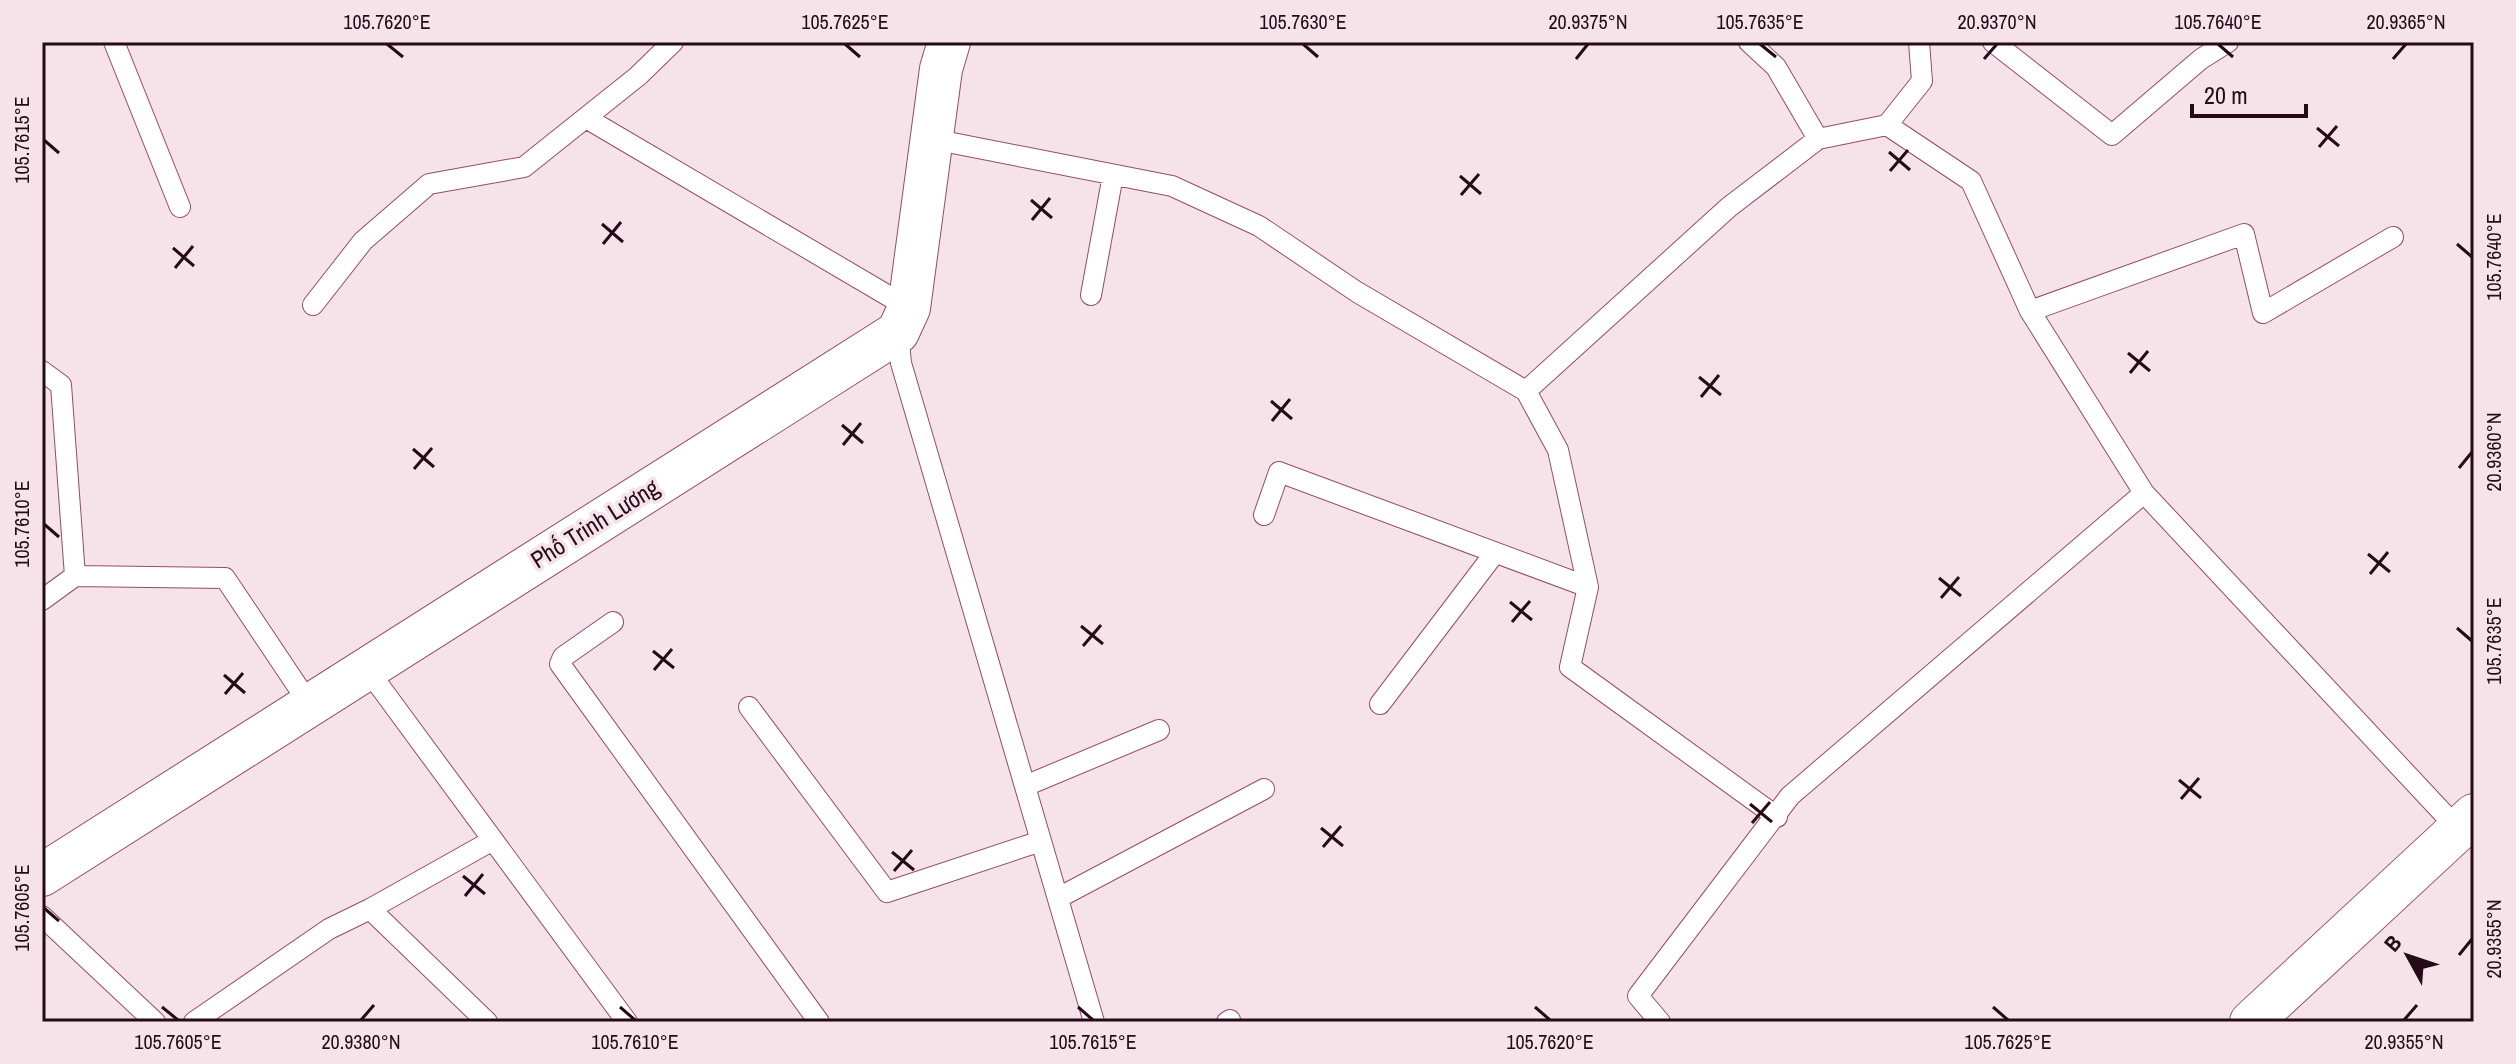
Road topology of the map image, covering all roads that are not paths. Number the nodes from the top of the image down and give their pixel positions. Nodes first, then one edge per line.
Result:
1 (114, 42) edge
2 (673, 42) edge
3 (949, 42) edge
4 (1749, 42) edge
5 (1919, 42) edge
6 (1993, 42) edge
7 (2228, 42) edge
8 (586, 118) junction
9 (1887, 125) junction
10 (932, 139) junction
11 (1818, 139) junction
12 (1113, 175) junction
13 (180, 207) dead end
14 (2393, 237) dead end
15 (1091, 295) dead end
16 (313, 305) dead end
17 (2030, 311) junction
18 (904, 320) junction
19 (42, 371) edge
20 (1526, 391) junction
21 (2144, 493) junction
22 (1264, 515) dead end
23 (1494, 554) junction
24 (75, 576) junction
25 (1588, 587) junction
26 (42, 600) edge
27 (613, 622) dead end
28 (367, 669) junction
29 (1380, 704) dead end
30 (310, 705) junction
31 (749, 707) dead end
32 (1159, 730) dead end
33 (1025, 786) junction
34 (1264, 789) dead end
35 (1777, 817) junction
36 (2466, 822) edge
37 (493, 840) junction
38 (1041, 841) junction
39 (42, 875) edge
40 (1058, 898) junction
41 (370, 909) junction
42 (42, 916) edge
43 (155, 1022) edge
44 (194, 1022) edge
45 (487, 1022) edge
46 (627, 1022) edge
47 (819, 1022) edge
48 (1094, 1022) edge
49 (1660, 1022) edge
50 (2251, 1022) edge

1 - 13 lane
2 - 8 lane
3 - 10 street
4 - 11 lane
5 - 9 lane
6 - 7 lane
8 - 16 lane
8 - 18 lane
9 - 11 lane
9 - 17 lane
10 - 12 lane
10 - 18 street
11 - 20 lane
12 - 15 lane
12 - 20 lane
14 - 17 lane
17 - 21 lane
18 - 28 street, Phố Trinh Lương
18 - 33 lane
19 - 24 lane
20 - 25 lane
21 - 35 lane
21 - 36 lane
22 - 23 lane
23 - 25 lane
23 - 29 lane
24 - 26 lane
24 - 30 lane
25 - 35 lane
27 - 47 lane
28 - 30 street, Phố Trinh Lương
28 - 37 lane
30 - 39 street, Phố Trinh Lương
31 - 38 lane
32 - 33 lane
33 - 38 lane
34 - 40 lane
35 - 49 lane
36 - 50 street
37 - 41 lane
37 - 46 lane
38 - 40 lane
40 - 48 lane
41 - 44 lane
41 - 45 lane
42 - 43 lane

